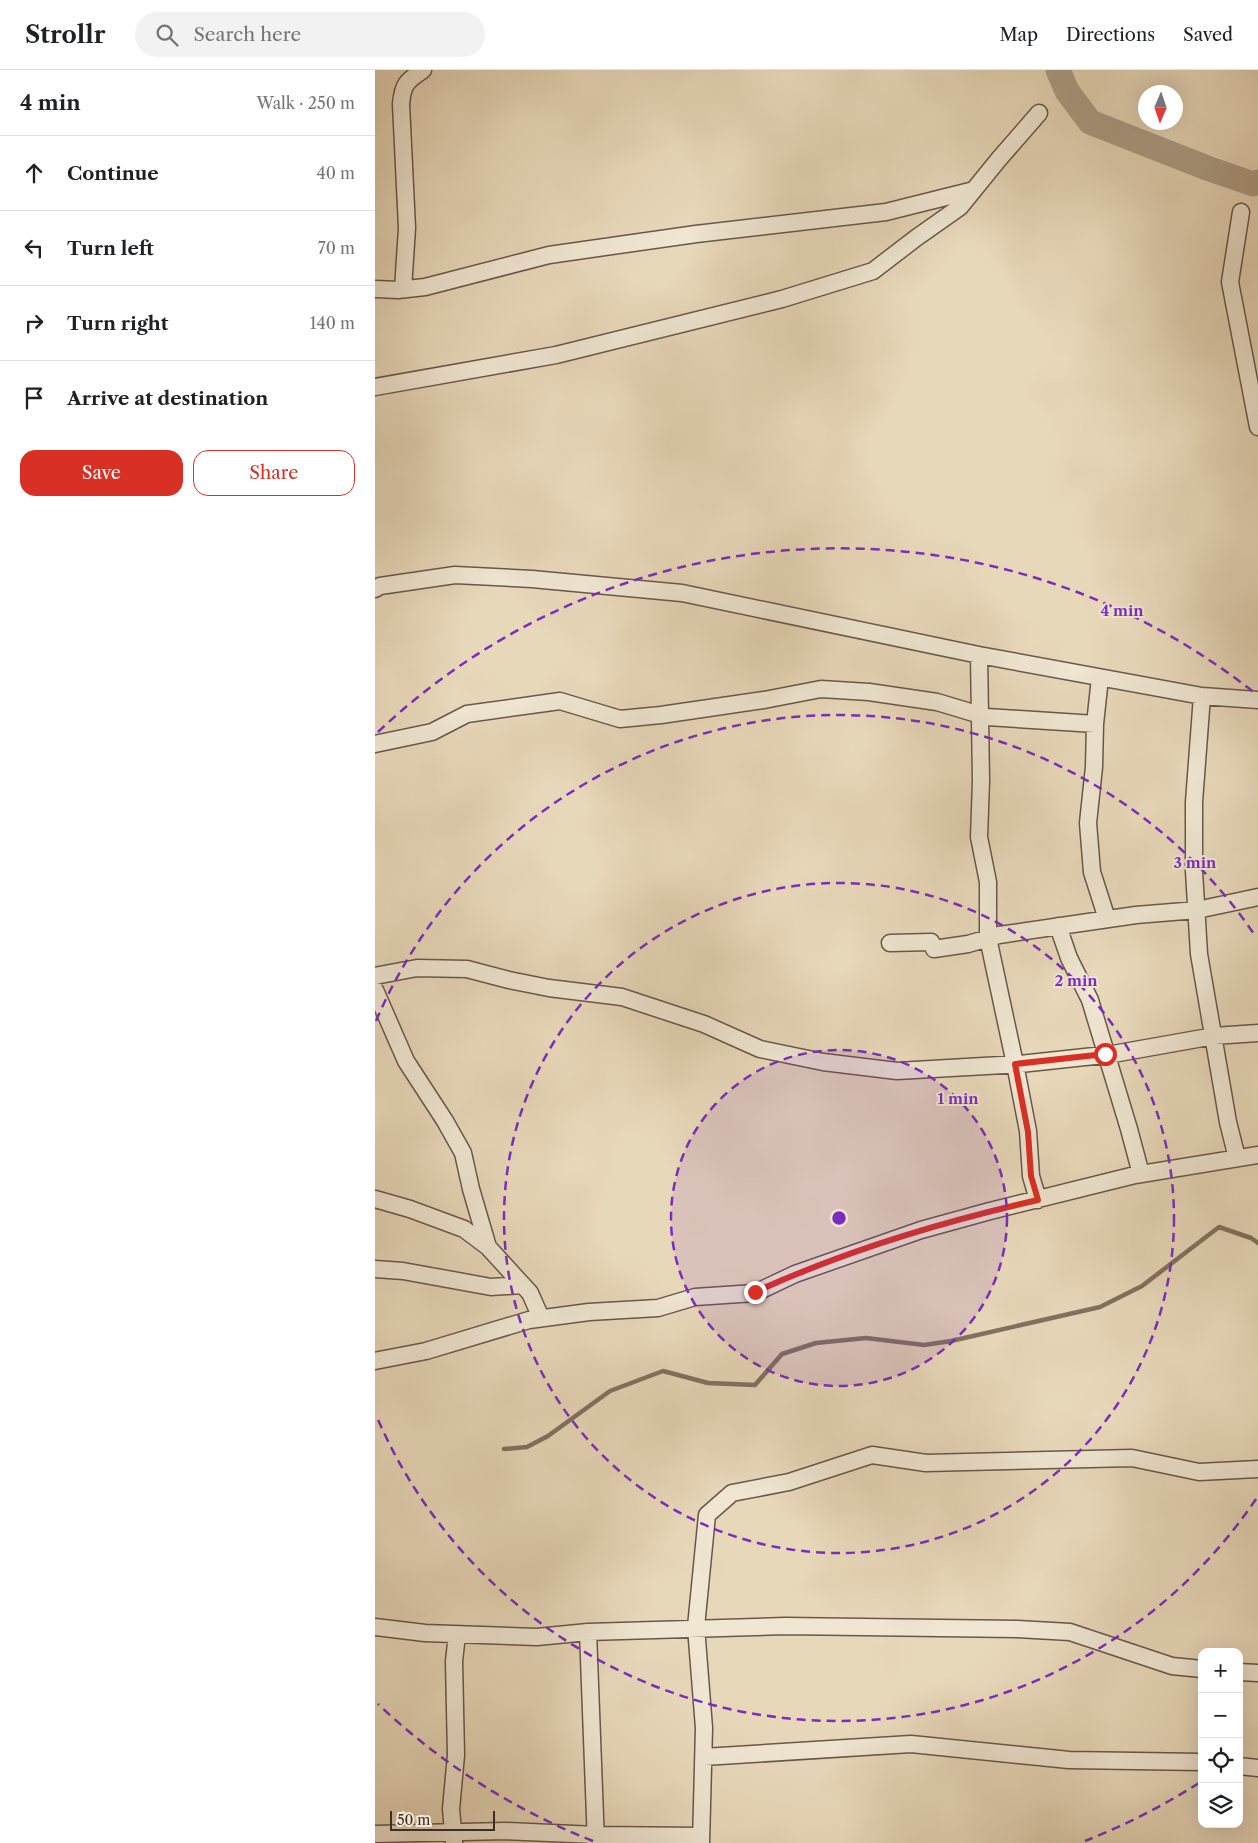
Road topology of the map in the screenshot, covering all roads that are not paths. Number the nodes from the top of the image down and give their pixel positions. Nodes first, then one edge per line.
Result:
1 (423, 70) edge
2 (1039, 113) dead end
3 (974, 190) junction
4 (1241, 212) dead end
5 (375, 289) edge
6 (403, 289) junction
7 (375, 387) edge
8 (1258, 427) edge
9 (375, 588) edge
10 (979, 656) junction
11 (1100, 678) junction
12 (1202, 696) junction
13 (1258, 700) edge
14 (980, 715) junction
15 (1095, 724) junction
16 (375, 744) edge
17 (1258, 897) edge
18 (1197, 910) junction
19 (1107, 919) junction
20 (1058, 926) junction
21 (988, 938) junction
22 (889, 943) dead end
23 (375, 976) edge
24 (375, 990) edge
25 (1258, 1033) edge
26 (1214, 1036) junction
27 (1105, 1054) junction
28 (1015, 1064) junction
29 (1258, 1154) edge
30 (1237, 1158) junction
31 (1141, 1174) junction
32 (375, 1199) edge
33 (1038, 1200) junction
34 (488, 1247) junction
35 (375, 1268) edge
36 (523, 1285) junction
37 (541, 1318) junction
38 (375, 1361) edge
39 (1258, 1468) edge
40 (375, 1627) edge
41 (697, 1627) junction
42 (588, 1632) junction
43 (457, 1634) junction
44 (1198, 1669) edge
45 (1243, 1672) edge
46 (1258, 1673) edge
47 (704, 1757) junction
48 (1198, 1762) edge
49 (1243, 1766) edge
50 (1258, 1768) edge
51 (375, 1834) edge
52 (453, 1838) edge
53 (596, 1839) edge
54 (701, 1839) edge

1 - 6 street
2 - 3 street
3 - 6 street
3 - 7 street
4 - 8 street
5 - 6 street
9 - 10 street
10 - 11 street
10 - 14 street
11 - 12 street
11 - 15 street
12 - 13 street
12 - 18 street
14 - 15 street
14 - 16 street
14 - 21 street
15 - 19 street
17 - 18 street
18 - 19 street
18 - 26 street
19 - 20 street
20 - 21 street
20 - 27 street
21 - 22 street
21 - 28 street
23 - 28 street
24 - 34 street
25 - 26 street
26 - 27 street
26 - 30 street
27 - 28 street
27 - 31 street
28 - 33 street
29 - 30 street
30 - 31 street
31 - 33 street
32 - 34 street
33 - 37 street
34 - 36 street
35 - 36 street
36 - 37 street
37 - 38 street
39 - 41 street
40 - 43 street
41 - 42 street
41 - 44 street
41 - 47 street
42 - 43 street
42 - 53 street
43 - 52 street
45 - 46 street
47 - 48 street
47 - 54 street
49 - 50 street
51 - 52 street
52 - 53 street
53 - 54 street

